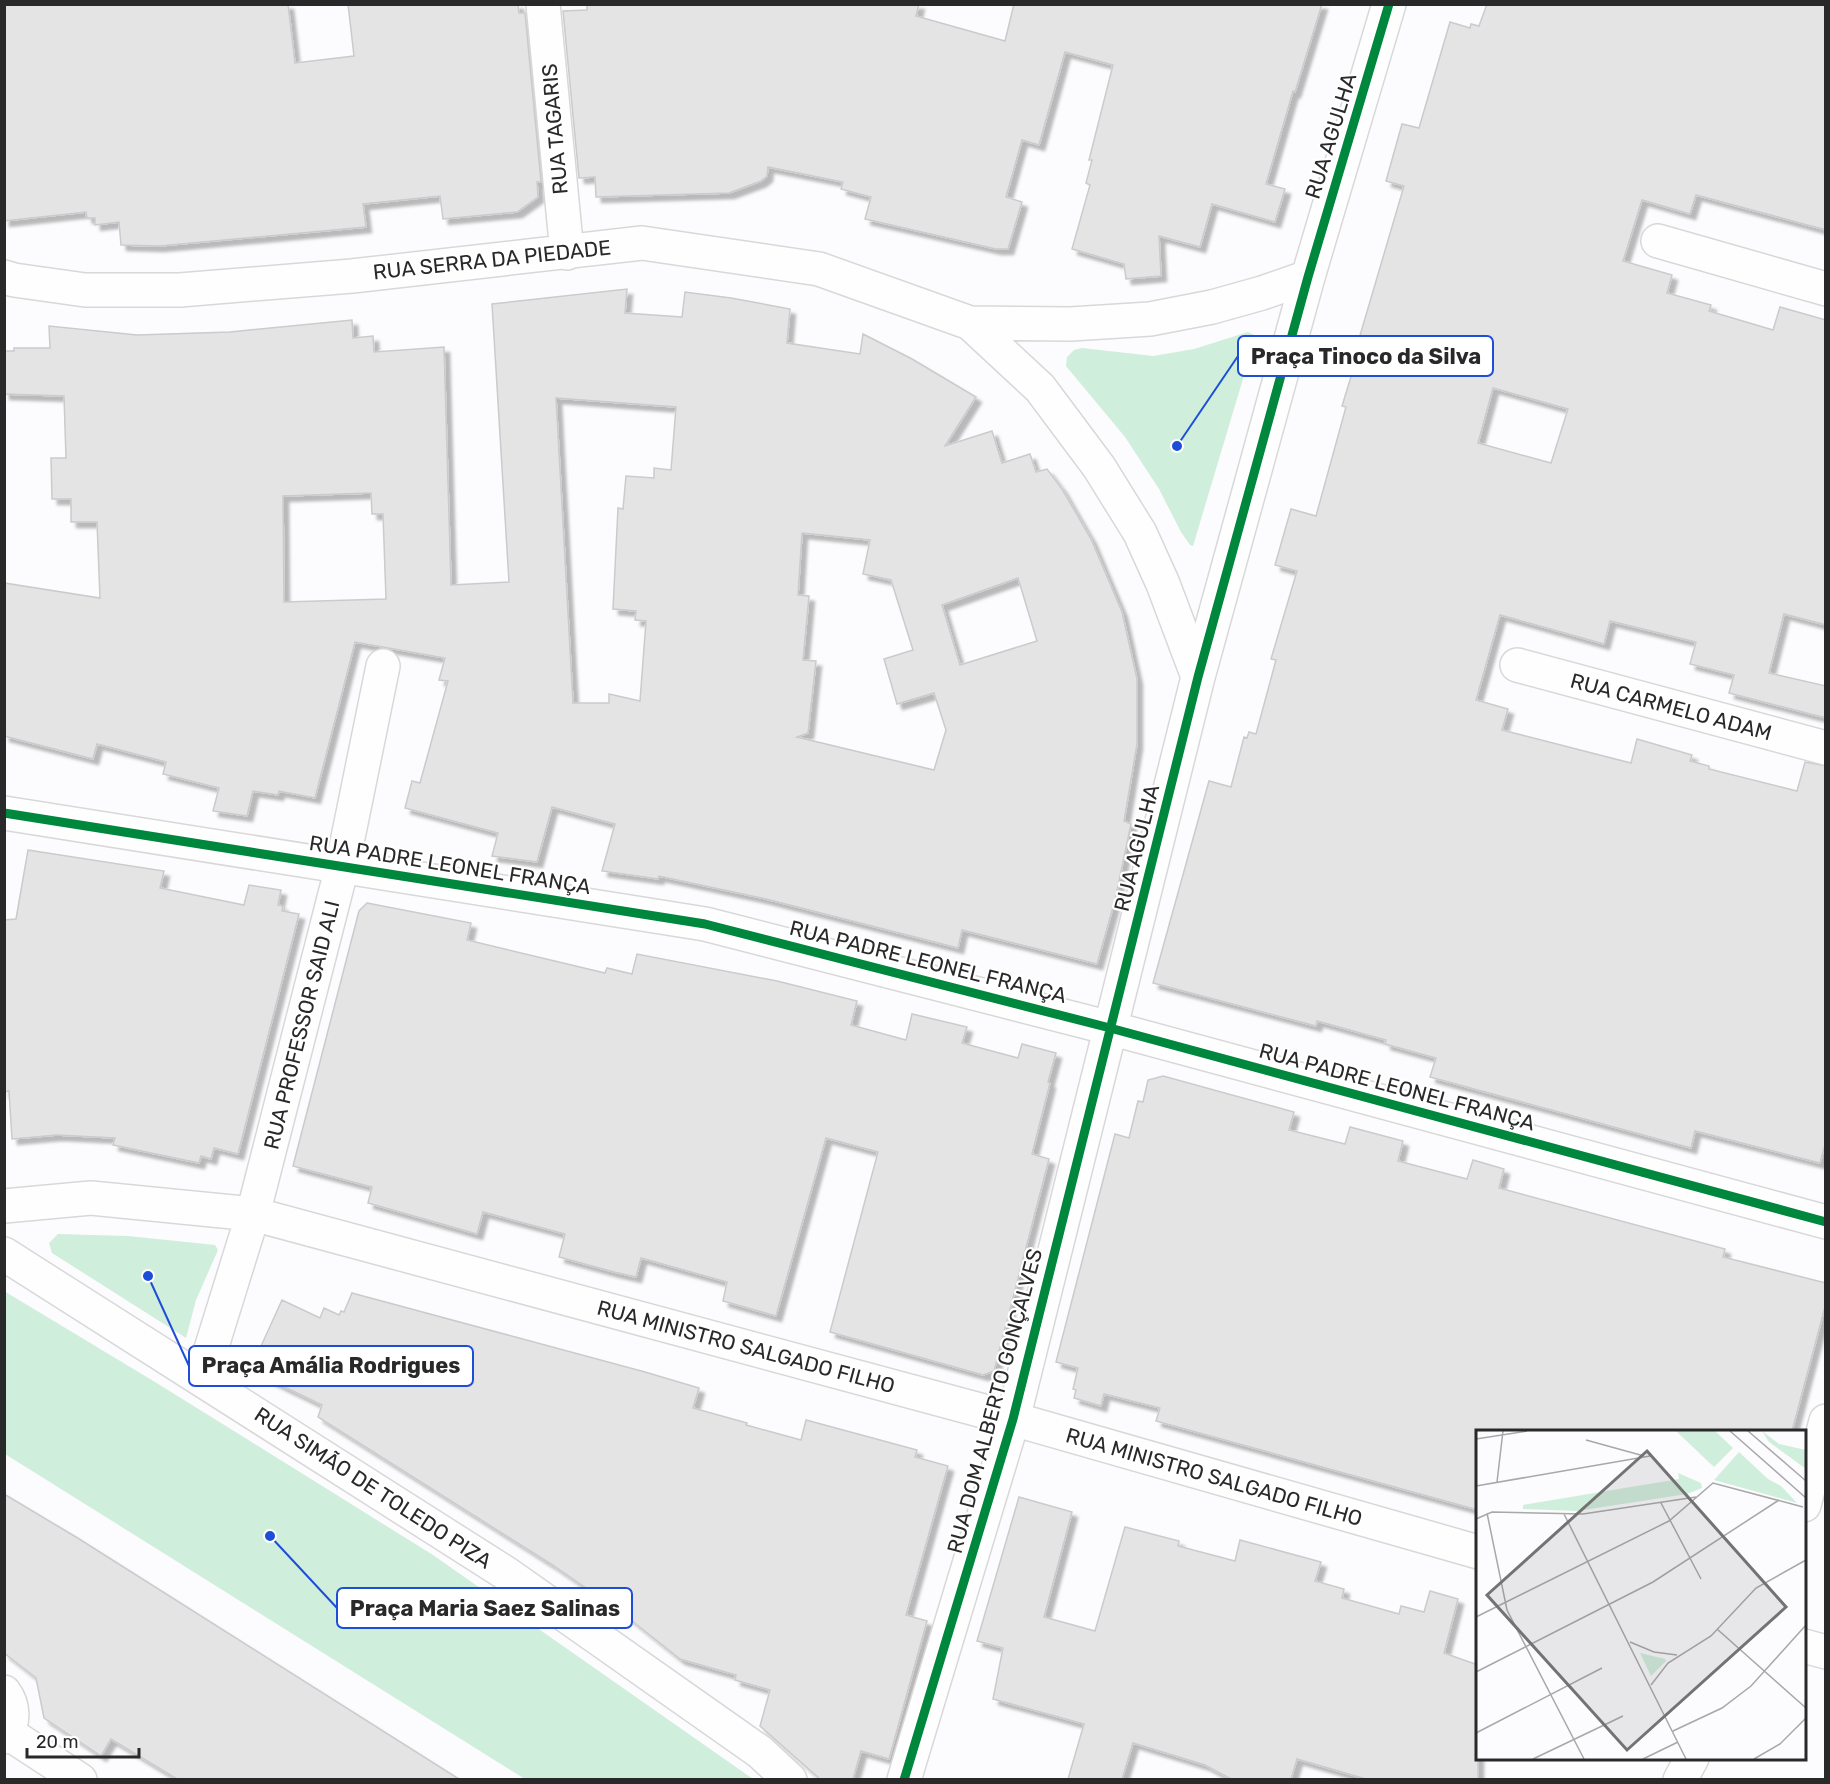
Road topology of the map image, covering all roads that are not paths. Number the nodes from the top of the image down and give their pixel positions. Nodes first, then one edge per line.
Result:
1 (543, 4) edge
2 (1389, 4) edge
3 (1658, 241) dead end
4 (567, 253) junction
5 (4, 277) edge
6 (1308, 277) junction
7 (1826, 289) edge
8 (970, 323) junction
9 (1517, 665) dead end
10 (383, 666) dead end
11 (1198, 677) junction
12 (1826, 748) edge
13 (4, 813) edge
14 (342, 867) junction
15 (1110, 1028) junction
16 (4, 1206) edge
17 (253, 1214) junction
18 (1826, 1222) edge
19 (4, 1254) edge
20 (202, 1378) junction
21 (1013, 1419) junction
22 (1826, 1421) edge
23 (1806, 1497) edge
24 (1476, 1551) edge
25 (1806, 1647) edge
26 (1826, 1652) edge
27 (4, 1692) edge
28 (11, 1737) edge
29 (1691, 1760) edge
30 (46, 1779) edge
31 (80, 1779) edge
32 (790, 1779) edge
33 (904, 1779) edge
34 (1680, 1779) edge

1 - 4 street, RUA TAGARIS
2 - 6 street, RUA AGULHA
3 - 7 street
4 - 5 street, RUA SERRA DA PIEDADE
4 - 8 street, RUA SERRA DA PIEDADE
6 - 8 street
6 - 11 street, RUA AGULHA
8 - 11 street
9 - 12 street, RUA CARMELO ADAM
10 - 14 street, RUA PROFESSOR SAID ALI
11 - 15 street, RUA AGULHA
13 - 14 street, RUA PADRE LEONEL FRANÇA
14 - 15 street, RUA PADRE LEONEL FRANÇA
14 - 17 street, RUA PROFESSOR SAID ALI
15 - 18 street, RUA PADRE LEONEL FRANÇA
15 - 21 street, RUA DOM ALBERTO GONÇALVES
16 - 17 street, RUA MINISTRO SALGADO FILHO
17 - 20 street, RUA PROFESSOR SAID ALI
17 - 21 street, RUA MINISTRO SALGADO FILHO
19 - 20 street, RUA SIMÃO DE TOLEDO PIZA
20 - 32 street, RUA SIMÃO DE TOLEDO PIZA
21 - 24 street, RUA MINISTRO SALGADO FILHO
21 - 33 street, RUA DOM ALBERTO GONÇALVES
22 - 23 street
25 - 26 street
27 - 28 street
28 - 30 street
28 - 31 street
29 - 34 street

